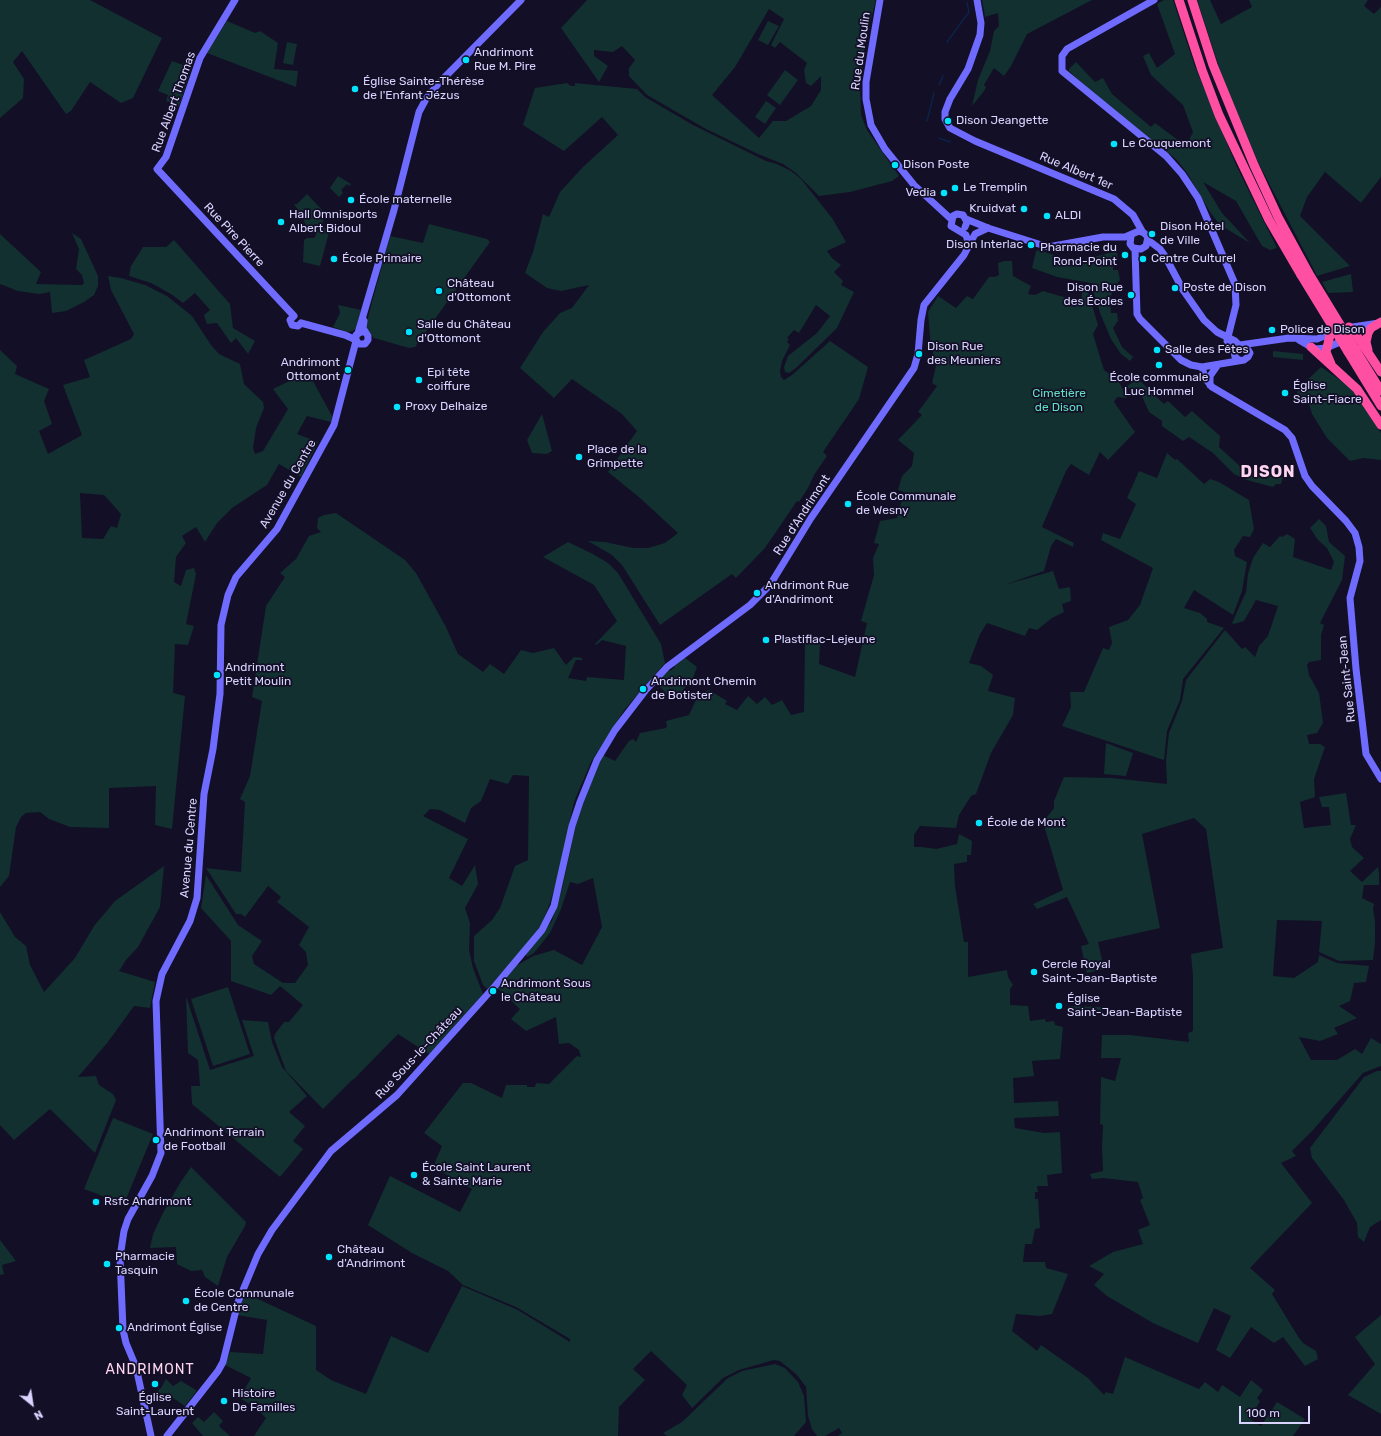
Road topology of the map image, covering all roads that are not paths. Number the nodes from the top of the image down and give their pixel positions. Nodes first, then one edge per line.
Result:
1 (235, 0) edge
2 (521, 0) edge
3 (880, 0) edge
4 (977, 0) edge
5 (1154, 0) edge
6 (1180, 0) edge
7 (1192, 0) edge
8 (158, 169) joint
9 (951, 219) junction
10 (966, 219) junction
11 (987, 228) junction
12 (962, 229) junction
13 (1142, 231) junction
14 (1131, 236) junction
15 (1115, 238) junction
16 (1148, 240) junction
17 (969, 245) junction
18 (1133, 246) junction
19 (1305, 274) junction
20 (1232, 322) junction
21 (1381, 322) edge
22 (1352, 330) junction
23 (1330, 335) junction
24 (359, 337) junction
25 (1227, 337) junction
26 (1300, 340) junction
27 (1268, 342) junction
28 (1240, 344) junction
29 (1311, 348) junction
30 (1326, 348) junction
31 (1351, 350) junction
32 (1234, 351) junction
33 (1250, 353) junction
34 (1369, 353) junction
35 (1239, 360) junction
36 (1217, 366) junction
37 (1202, 367) junction
38 (1333, 367) junction
39 (1381, 372) edge
40 (1210, 386) junction
41 (1381, 391) edge
42 (1381, 406) edge
43 (1381, 425) edge
44 (597, 760) joint
45 (1381, 779) edge
46 (151, 1436) edge
47 (167, 1436) edge

1 - 8 street, Rue Albert Thomas
2 - 24 street, Avenue du Centre
3 - 9 street, Rue du Moulin
4 - 13 street, Rue Albert 1er
5 - 20 street
6 - 19 highway
7 - 19 highway
8 - 24 street, Rue Pire Pierre
9 - 10 street
9 - 12 street
10 - 11 street
10 - 12 street
11 - 12 street
11 - 15 street
11 - 17 street, Rue d'Andrimont
12 - 17 street
13 - 14 street
13 - 16 street
14 - 15 street
14 - 18 street
15 - 18 street
16 - 18 street
16 - 25 street
17 - 44 street, Rue d'Andrimont
18 - 37 street
19 - 31 highway, bridge
20 - 25 street
20 - 28 street
21 - 22 street
21 - 34 highway
22 - 23 street
22 - 30 street
22 - 34 highway
23 - 26 street
23 - 30 highway
24 - 46 street, Avenue du Centre
25 - 28 street
25 - 32 street
26 - 27 street
26 - 29 street
27 - 28 street
27 - 33 street
28 - 32 street
28 - 33 street
29 - 30 street
29 - 38 highway
30 - 38 highway
31 - 41 highway
31 - 42 highway
32 - 35 street
33 - 35 street
34 - 39 highway
35 - 36 street
36 - 37 street
36 - 40 street
37 - 40 street
38 - 43 highway
40 - 45 street, Rue Saint-Jean
44 - 47 street, Rue Sous-le-Château

